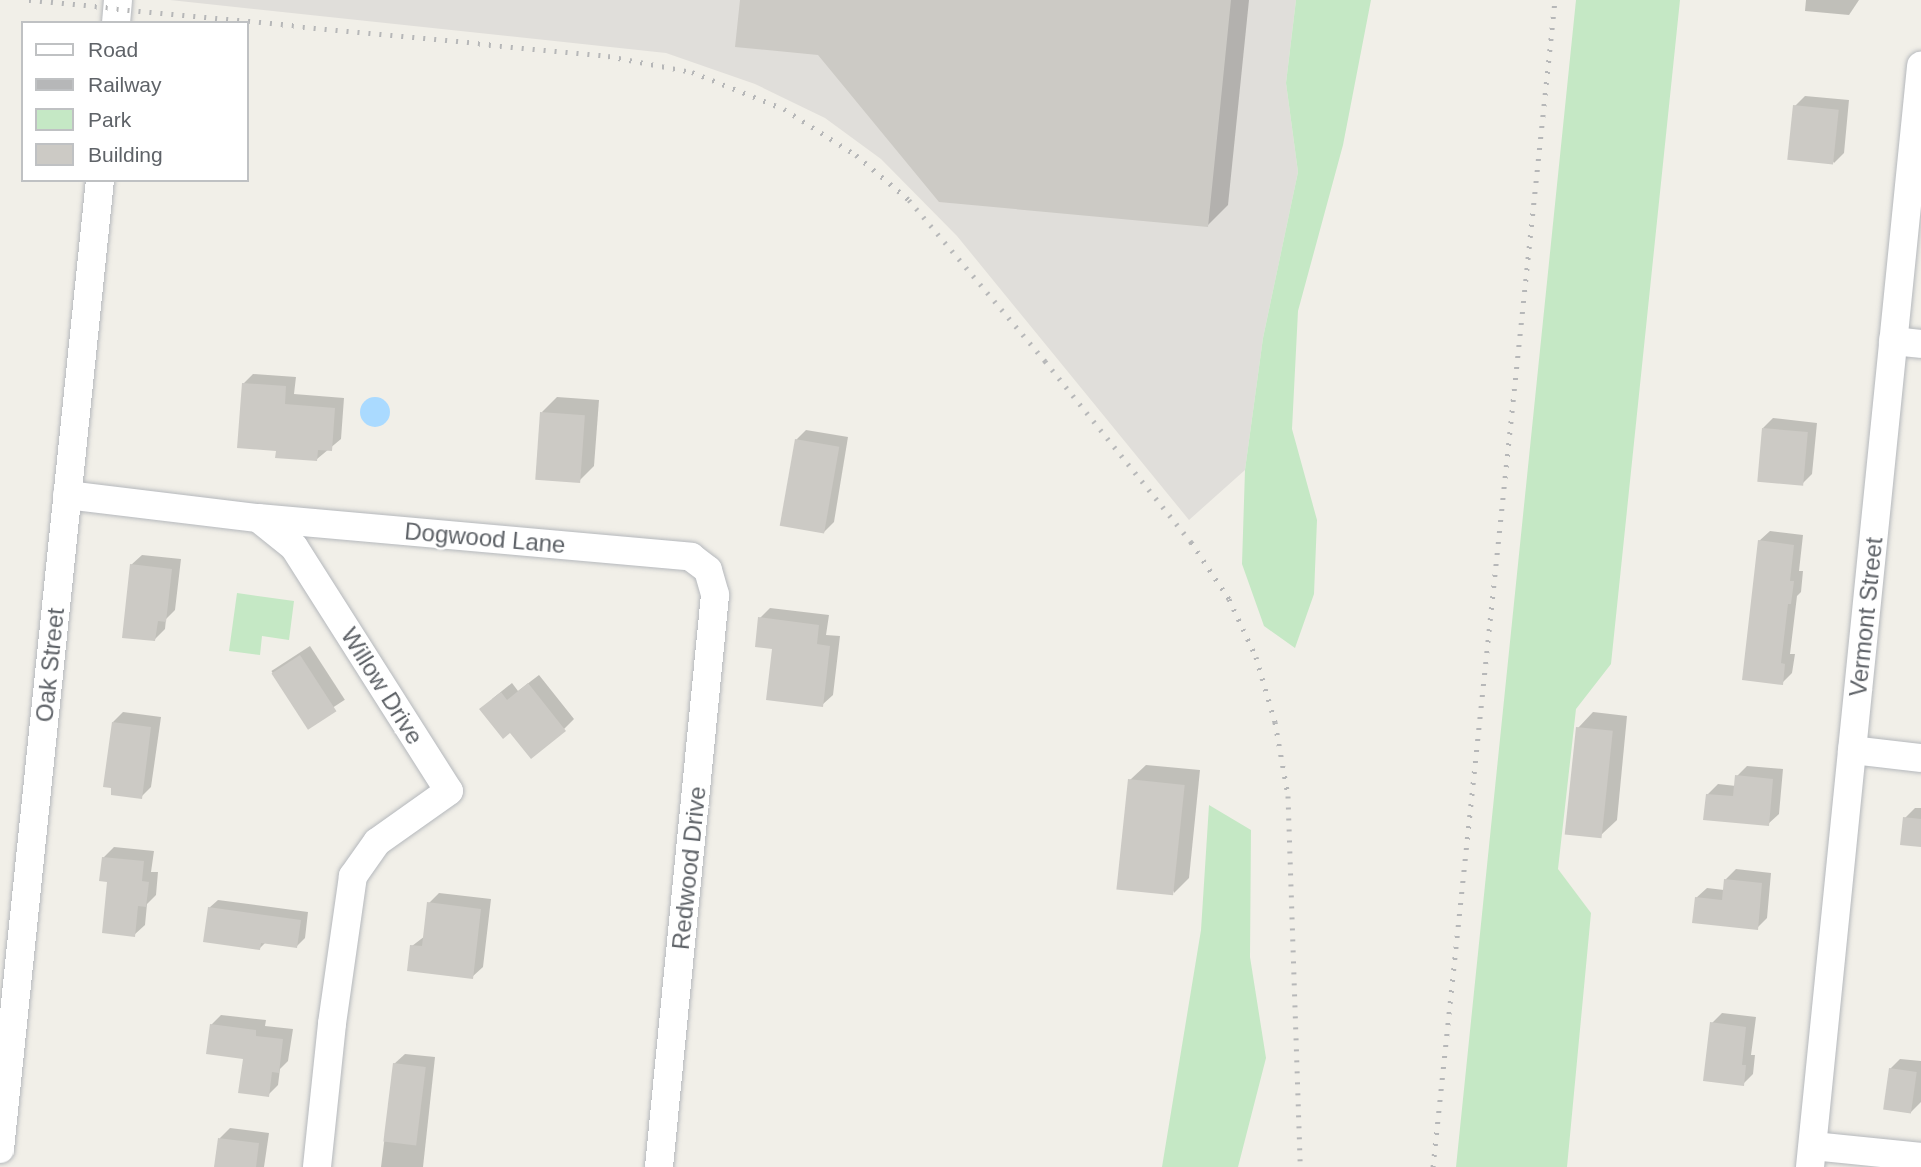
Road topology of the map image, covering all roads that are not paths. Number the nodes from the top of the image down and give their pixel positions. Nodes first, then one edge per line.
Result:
1 (118, 0) edge
2 (116, 21) edge
3 (1921, 66) edge
4 (100, 182) edge
5 (1907, 342) edge
6 (67, 495) junction
7 (258, 518) junction
8 (708, 570) joint
9 (1852, 750) junction
10 (1921, 758) edge
11 (0, 1149) edge
12 (1812, 1157) edge
13 (1921, 1157) edge
14 (317, 1167) edge
15 (659, 1167) edge

1 - 2 street
3 - 5 street, Vermont Street
4 - 6 street, Oak Street
5 - 9 street, Vermont Street
6 - 7 street
6 - 11 street, Oak Street
7 - 8 street, Dogwood Lane
7 - 14 street, Willow Drive
8 - 15 street, Redwood Drive
9 - 10 street
9 - 12 street, Vermont Street
12 - 13 street

